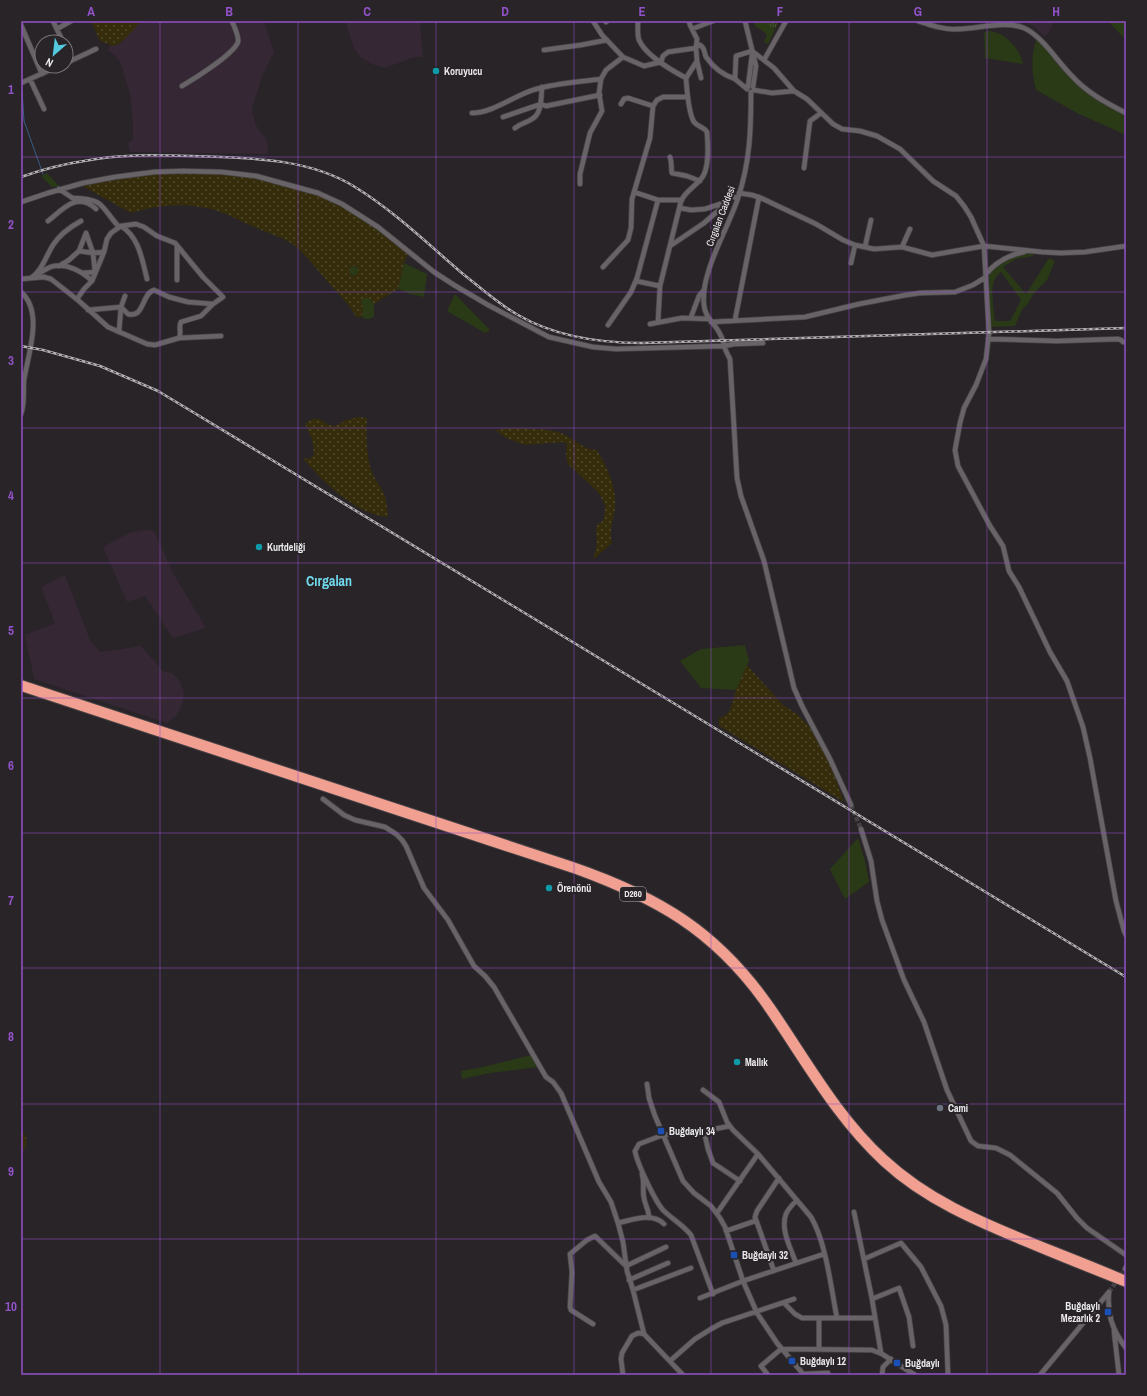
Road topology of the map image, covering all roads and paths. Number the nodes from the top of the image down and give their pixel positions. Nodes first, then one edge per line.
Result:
1 (53, 21) edge
2 (71, 21) edge
3 (232, 21) edge
4 (593, 21) edge
5 (638, 21) edge
6 (689, 21) edge
7 (713, 21) edge
8 (745, 21) edge
9 (786, 21) edge
10 (918, 21) edge
11 (706, 22) edge
12 (21, 25) edge
13 (57, 29) junction
14 (692, 29) junction
15 (59, 34) edge
16 (607, 40) junction
17 (696, 47) junction
18 (96, 49) dead end
19 (544, 50) dead end
20 (752, 51) junction
21 (34, 55) edge
22 (623, 57) junction
23 (74, 59) edge
24 (764, 60) junction
25 (697, 61) junction
26 (661, 62) junction
27 (42, 74) edge
28 (686, 78) junction
29 (700, 78) dead end
30 (30, 79) junction
31 (601, 79) junction
32 (735, 79) junction
33 (21, 83) edge
34 (182, 86) dead end
35 (542, 87) junction
36 (751, 89) junction
37 (794, 91) junction
38 (600, 95) junction
39 (688, 97) junction
40 (541, 104) junction
41 (621, 104) dead end
42 (653, 106) junction
43 (44, 109) dead end
44 (472, 113) dead end
45 (821, 113) junction
46 (1126, 113) edge
47 (503, 117) dead end
48 (515, 128) dead end
49 (670, 158) dead end
50 (804, 168) dead end
51 (700, 181) junction
52 (580, 184) dead end
53 (59, 189) junction
54 (634, 192) junction
55 (739, 196) junction
56 (759, 197) junction
57 (75, 200) junction
58 (658, 200) junction
59 (682, 200) junction
60 (21, 202) edge
61 (723, 203) junction
62 (680, 208) junction
63 (96, 209) dead end
64 (870, 220) dead end
65 (48, 221) dead end
66 (81, 221) dead end
67 (120, 226) junction
68 (910, 229) dead end
69 (855, 245) junction
70 (177, 246) junction
71 (670, 246) junction
72 (984, 246) junction
73 (1126, 246) edge
74 (902, 247) junction
75 (865, 248) junction
76 (79, 251) junction
77 (1027, 251) junction
78 (104, 252) junction
79 (92, 253) junction
80 (851, 263) dead end
81 (59, 266) junction
82 (604, 266) dead end
83 (95, 272) junction
84 (83, 274) junction
85 (36, 275) junction
86 (986, 275) junction
87 (21, 279) edge
88 (29, 279) junction
89 (147, 279) dead end
90 (177, 280) dead end
91 (92, 281) junction
92 (636, 281) junction
93 (660, 286) junction
94 (704, 289) junction
95 (21, 292) edge
96 (125, 296) dead end
97 (77, 299) junction
98 (213, 304) junction
99 (121, 307) junction
100 (88, 310) junction
101 (691, 317) junction
102 (710, 320) junction
103 (735, 320) junction
104 (658, 322) junction
105 (650, 324) dead end
106 (608, 325) dead end
107 (119, 332) junction
108 (221, 336) dead end
109 (179, 338) junction
110 (988, 339) junction
111 (1124, 342) dead end
112 (763, 343) dead end
113 (724, 346) junction
114 (21, 414) edge
115 (21, 683) edge
116 (21, 688) edge
117 (323, 799) dead end
118 (851, 805) tunnel mouth
119 (861, 829) tunnel mouth
120 (1126, 935) edge
121 (647, 1084) dead end
122 (703, 1090) dead end
123 (730, 1126) junction
124 (704, 1131) junction
125 (663, 1135) junction
126 (758, 1154) junction
127 (641, 1167) junction
128 (779, 1178) junction
129 (740, 1181) junction
130 (797, 1200) junction
131 (854, 1212) dead end
132 (717, 1213) junction
133 (649, 1218) junction
134 (755, 1221) junction
135 (618, 1223) junction
136 (664, 1224) dead end
137 (726, 1231) junction
138 (666, 1247) dead end
139 (824, 1254) junction
140 (1126, 1255) edge
141 (864, 1259) junction
142 (668, 1263) dead end
143 (796, 1263) junction
144 (626, 1266) junction
145 (691, 1268) dead end
146 (774, 1271) junction
147 (1126, 1279) edge
148 (629, 1280) junction
149 (743, 1281) junction
150 (1126, 1284) edge
151 (633, 1290) junction
152 (713, 1294) junction
153 (700, 1298) dead end
154 (794, 1299) dead end
155 (872, 1299) junction
156 (784, 1303) junction
157 (757, 1313) junction
158 (819, 1318) junction
159 (837, 1318) junction
160 (875, 1318) junction
161 (593, 1324) dead end
162 (1114, 1330) junction
163 (644, 1334) junction
164 (913, 1346) dead end
165 (1126, 1348) edge
166 (781, 1349) junction
167 (820, 1349) junction
168 (881, 1353) junction
169 (890, 1359) junction
170 (670, 1361) junction
171 (828, 1373) dead end
172 (623, 1375) edge
173 (683, 1375) edge
174 (768, 1375) edge
175 (804, 1375) edge
176 (882, 1375) edge
177 (915, 1375) edge
178 (948, 1375) edge
179 (1040, 1375) edge
180 (1119, 1375) edge

1 - 13 street
2 - 13 street
3 - 34 street
4 - 16 street
5 - 26 street
6 - 14 street
7 - 11 street
8 - 20 street, Cırgalan Caddesi
9 - 24 street
10 - 46 street
11 - 14 street
12 - 21 street
13 - 15 street
14 - 17 street
16 - 19 street
16 - 22 street
17 - 25 street
17 - 26 street
17 - 32 street
18 - 23 street
20 - 24 street
20 - 32 street
20 - 36 street, Cırgalan Caddesi
22 - 26 street
22 - 31 street
24 - 37 street
25 - 28 street
25 - 29 street
26 - 28 street
27 - 30 street
28 - 39 street
30 - 33 street
30 - 43 street
31 - 35 street
31 - 38 street
32 - 36 street
35 - 40 street
35 - 44 street
36 - 37 street
36 - 55 street, Cırgalan Caddesi
37 - 45 street
38 - 40 street
38 - 52 street
39 - 42 street
39 - 51 street
40 - 47 street
40 - 48 street
41 - 42 street
42 - 54 street
45 - 50 street
45 - 72 street
49 - 51 street
51 - 59 street
53 - 57 street
53 - 60 street
53 - 113 street
54 - 58 street
54 - 82 street
55 - 56 street
55 - 61 street
55 - 94 street, Cırgalan Caddesi
56 - 69 street
56 - 103 street
57 - 63 street
57 - 65 street
57 - 67 street
58 - 59 street
58 - 92 street
59 - 62 street
61 - 62 street
61 - 71 street
62 - 71 street
64 - 75 street
66 - 85 street
67 - 70 street
67 - 78 street
67 - 89 street
68 - 74 street
69 - 75 street
69 - 80 street
70 - 90 street
70 - 98 street
71 - 93 street
72 - 74 street
72 - 77 street
72 - 86 street
73 - 77 street
74 - 75 street
76 - 79 street
76 - 79 street
76 - 81 street
77 - 86 street
78 - 79 street
78 - 83 street
79 - 83 street
81 - 84 street
81 - 85 street
83 - 84 street
83 - 91 street
84 - 91 street
85 - 88 street
86 - 103 street
86 - 110 street
87 - 88 street
88 - 97 street
91 - 97 street
92 - 93 street
92 - 106 street
93 - 104 street
94 - 101 street
94 - 102 street, Cırgalan Caddesi
95 - 114 street
96 - 99 street
97 - 100 street
98 - 99 street
98 - 109 street
99 - 100 street
99 - 107 street
100 - 107 street
101 - 102 street
101 - 104 street
102 - 103 street
102 - 113 street, Cırgalan Caddesi
104 - 105 street
107 - 109 street
108 - 109 street
110 - 111 street
110 - 120 street
112 - 113 street
113 - 118 street
115 - 147 highway, D260
116 - 150 highway, D260
117 - 135 street
119 - 140 street
121 - 125 street
122 - 123 street
123 - 124 street
123 - 126 street
124 - 125 street
124 - 129 street
125 - 127 street
125 - 132 street
126 - 128 street
126 - 129 street
127 - 133 street
127 - 152 street
128 - 130 street
128 - 134 street
129 - 132 street
130 - 139 street
130 - 143 street
131 - 141 street
132 - 137 street
133 - 135 street
133 - 136 street
134 - 137 street
134 - 146 street
135 - 144 street
137 - 149 street
138 - 144 street
139 - 143 street
139 - 159 street
141 - 155 street
141 - 178 street
142 - 148 street
143 - 146 street
144 - 148 street
144 - 161 street
145 - 151 street
146 - 149 street
148 - 151 street
149 - 152 street
149 - 157 street
151 - 163 street
152 - 153 street
154 - 156 street
155 - 160 street
155 - 164 street
156 - 157 street
156 - 158 street
157 - 166 street
157 - 170 street
158 - 159 street
158 - 167 street
159 - 160 street
160 - 168 street
162 - 165 street
162 - 179 street
162 - 180 street
163 - 170 street
163 - 172 street
166 - 167 street
166 - 174 street
166 - 175 street
167 - 168 street
168 - 169 street
169 - 176 street
169 - 177 street
170 - 173 street
171 - 175 street

